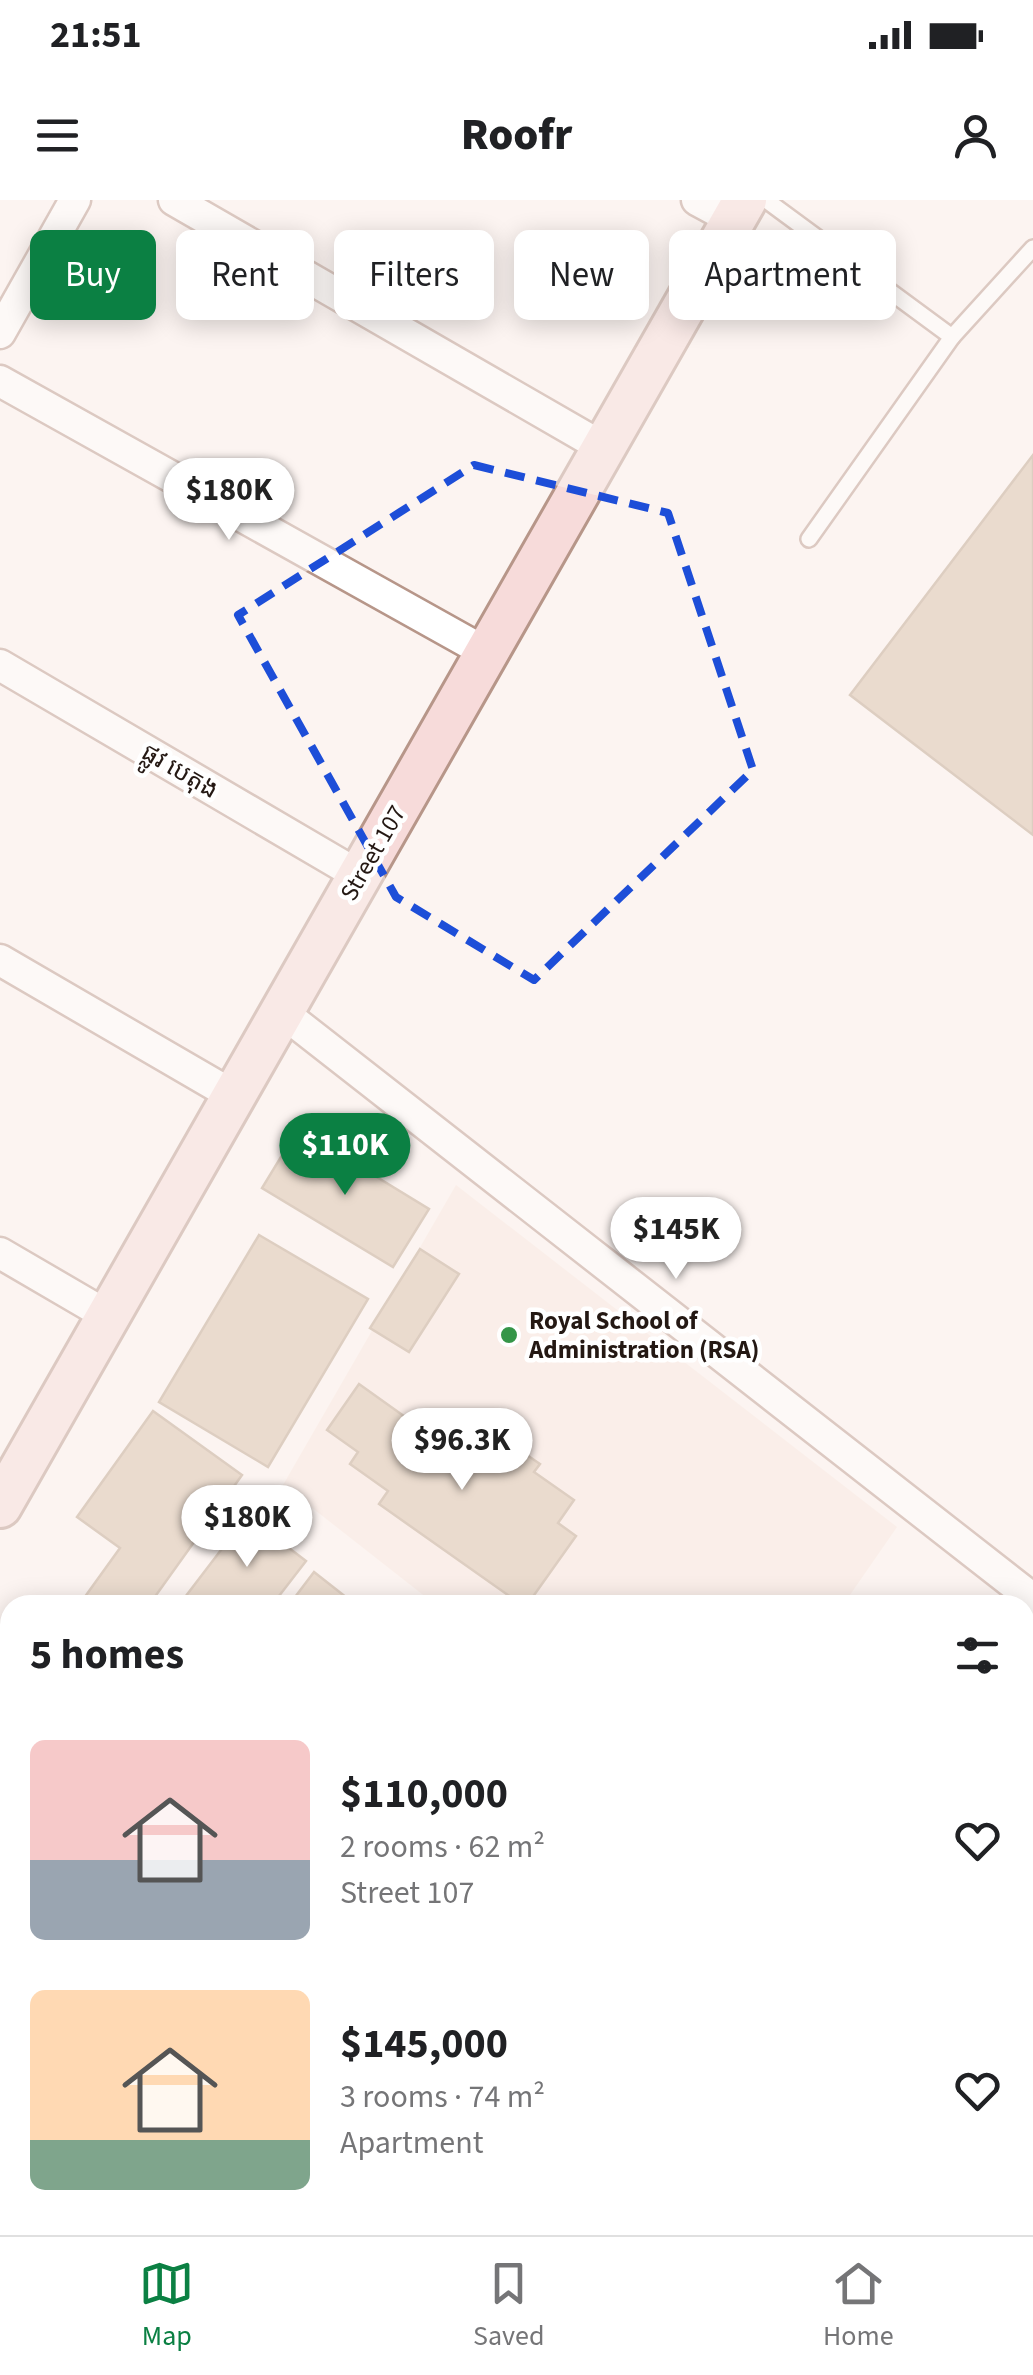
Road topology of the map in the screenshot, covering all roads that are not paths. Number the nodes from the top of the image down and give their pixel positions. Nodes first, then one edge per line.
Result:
1 (75, 200) edge
2 (174, 200) edge
3 (697, 200) edge
4 (749, 207) edge
5 (1033, 248) edge
6 (0, 333) edge
7 (952, 338) junction
8 (0, 380) edge
9 (604, 448) junction
10 (809, 539) dead end
11 (487, 653) junction
12 (0, 666) edge
13 (360, 876) junction
14 (0, 960) edge
15 (282, 1012) junction
16 (234, 1096) junction
17 (0, 1253) edge
18 (108, 1316) junction
19 (0, 1506) edge
20 (1028, 1595) edge

1 - 6 street
2 - 9 street
3 - 4 street
4 - 7 lane
4 - 9 street, Street 107
5 - 7 lane
7 - 10 lane
8 - 11 street
9 - 11 street, Street 107
11 - 13 street, Street 107
12 - 13 street, ផ្លូវ បេតុង
13 - 15 street, Street 107
14 - 16 street
15 - 16 street, Street 107
15 - 20 street
16 - 18 street, Street 107
17 - 18 street
18 - 19 street, Street 107

